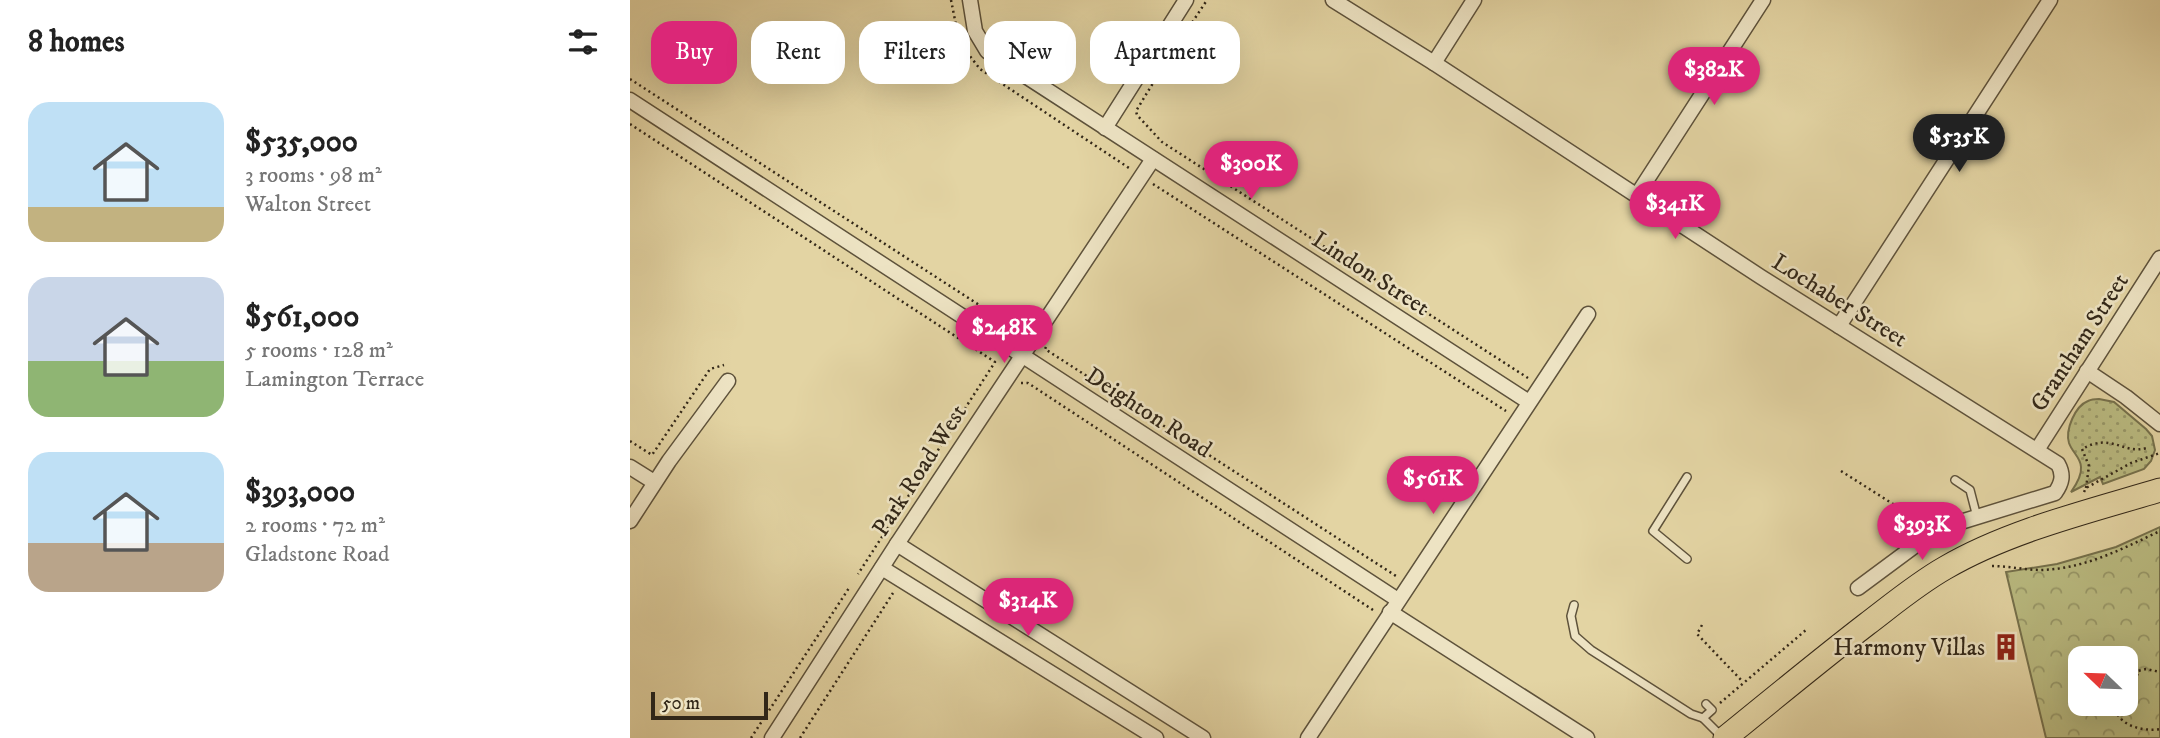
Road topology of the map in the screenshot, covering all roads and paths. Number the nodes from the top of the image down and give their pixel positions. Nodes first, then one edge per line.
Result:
1 (951, 0) edge
2 (970, 0) edge
3 (1186, 0) edge
4 (1207, 0) edge
5 (1333, 0) edge
6 (1474, 0) edge
7 (1763, 0) edge
8 (2050, 0) edge
9 (1434, 63) junction
10 (630, 79) edge
11 (630, 100) edge
12 (630, 124) edge
13 (1105, 128) junction
14 (1153, 159) junction
15 (1122, 178) dead end
16 (1148, 191) dead end
17 (1637, 195) junction
18 (2160, 258) edge
19 (1588, 314) dead end
20 (1025, 324) dead end
21 (1839, 326) junction
22 (1052, 338) dead end
23 (1021, 356) junction
24 (724, 365) dead end
25 (2087, 371) junction
26 (1528, 378) dead end
27 (728, 381) dead end
28 (1021, 383) dead end
29 (1530, 402) junction
30 (1506, 411) dead end
31 (2160, 425) edge
32 (630, 441) edge
33 (2147, 448) dead end
34 (2037, 450) junction
35 (2160, 453) edge
36 (630, 467) edge
37 (1841, 471) dead end
38 (1687, 477) dead end
39 (1955, 481) dead end
40 (654, 482) junction
41 (2086, 488) junction
42 (2160, 490) edge
43 (2076, 515) junction
44 (1978, 517) junction
45 (630, 521) edge
46 (2160, 531) edge
47 (1938, 532) junction
48 (897, 544) junction
49 (1687, 559) dead end
50 (2004, 566) dead end
51 (882, 568) junction
52 (858, 574) dead end
53 (1399, 578) dead end
54 (899, 584) dead end
55 (851, 585) dead end
56 (1858, 588) dead end
57 (1574, 605) dead end
58 (1388, 608) junction
59 (1702, 625) dead end
60 (1806, 630) dead end
61 (2138, 671) edge
62 (2160, 672) edge
63 (1743, 682) junction
64 (1709, 707) joint
65 (2119, 716) edge
66 (1703, 718) junction
67 (2160, 729) edge
68 (751, 738) edge
69 (772, 738) edge
70 (800, 738) edge
71 (1156, 738) edge
72 (1203, 738) edge
73 (1308, 738) edge
74 (1587, 738) edge
75 (1724, 738) edge

1 - 15 path
2 - 13 street, Lindon Street
3 - 13 street
4 - 26 path
5 - 9 street, Lochaber Street
6 - 9 street
7 - 17 street
8 - 21 street
9 - 17 street, Lochaber Street
10 - 20 path
11 - 23 street, Deighton Road
12 - 52 path
13 - 14 street, Lindon Street
14 - 23 street, Park Road West
14 - 29 street, Lindon Street
16 - 30 path
17 - 21 street, Lochaber Street
18 - 25 street, Grantham Street
19 - 29 street
21 - 34 street, Lochaber Street
22 - 53 path
23 - 48 street, Park Road West
23 - 58 street, Deighton Road
24 - 32 path
25 - 31 street
25 - 34 street, Grantham Street
27 - 40 street
28 - 58 path
29 - 58 street
33 - 41 path
34 - 44 street, Lochaber Street
35 - 41 path
36 - 40 street
37 - 47 path
38 - 49 lane
39 - 44 lane
40 - 45 street
41 - 43 path
42 - 43 main road
43 - 75 main road
44 - 47 street
46 - 50 path
47 - 56 street
48 - 51 street, Park Road West
48 - 72 street
51 - 69 street, Park Road West
51 - 71 street
54 - 70 path
55 - 68 path
57 - 66 lane
58 - 73 street
58 - 74 street, Deighton Road
59 - 63 path
60 - 63 path
61 - 62 path
63 - 64 path
64 - 66 lane
65 - 67 path
66 - 75 lane

